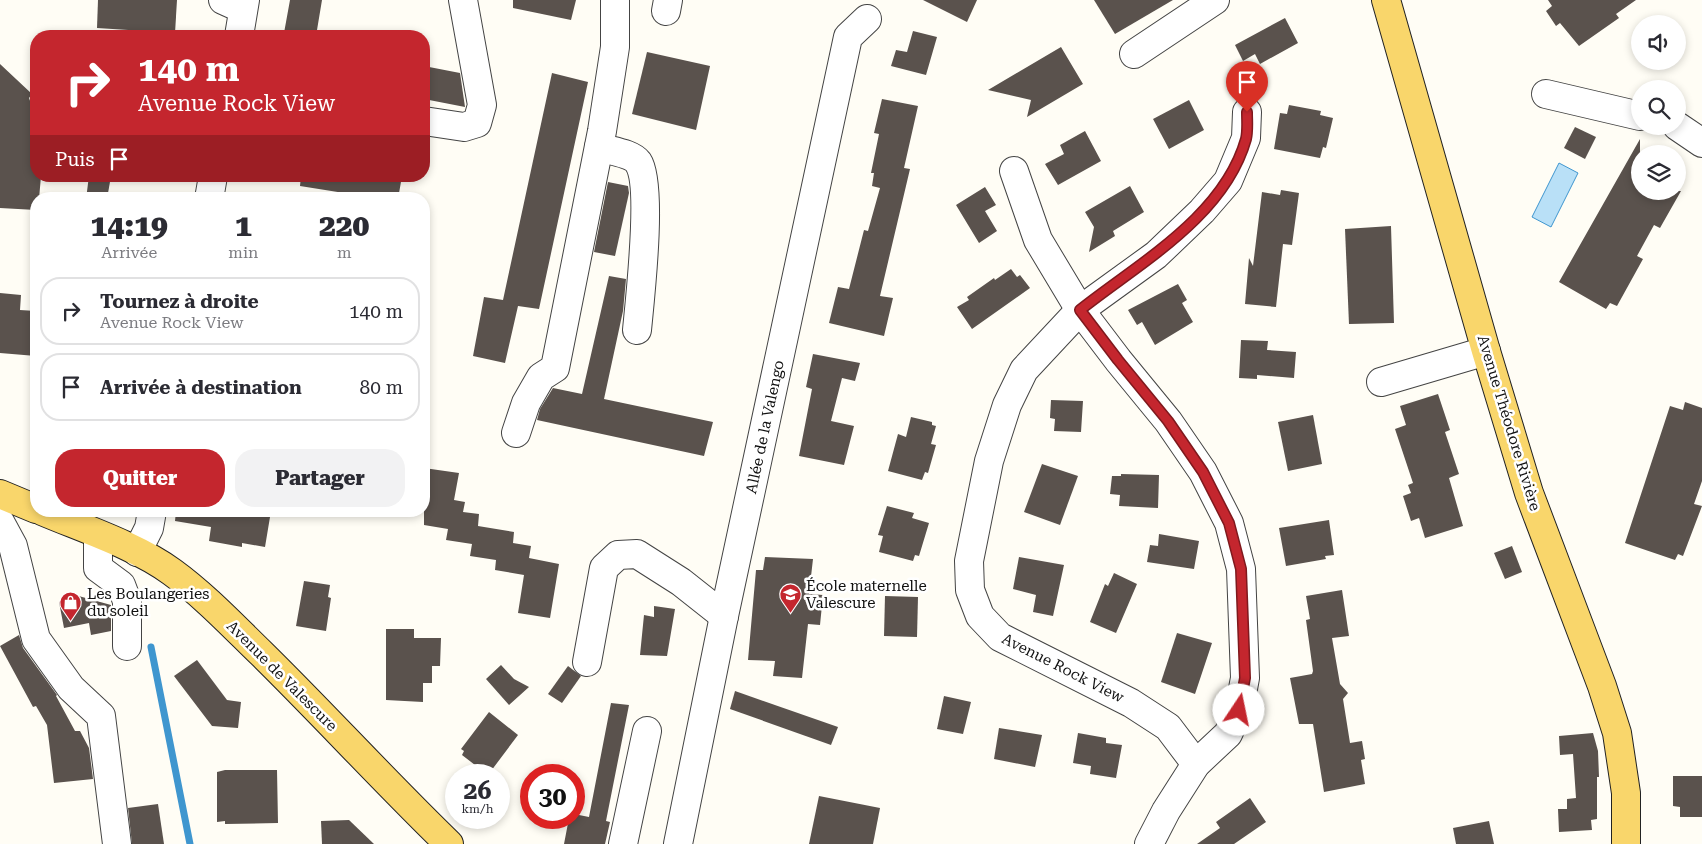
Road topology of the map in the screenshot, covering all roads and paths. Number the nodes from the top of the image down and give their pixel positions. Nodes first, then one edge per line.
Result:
1 (463, 0) edge
2 (615, 0) edge
3 (1215, 0) edge
4 (1386, 0) edge
5 (237, 3) edge
6 (868, 19) dead end
7 (239, 30) edge
8 (1134, 54) dead end
9 (1546, 94) dead end
10 (1247, 112) dead end
11 (1631, 114) edge
12 (430, 122) edge
13 (1686, 132) edge
14 (1702, 143) edge
15 (599, 148) junction
16 (1014, 171) dead end
17 (1080, 310) junction
18 (637, 330) dead end
19 (1486, 351) junction
20 (1381, 382) dead end
21 (516, 433) dead end
22 (0, 494) edge
23 (30, 506) edge
24 (56, 517) edge
25 (151, 517) edge
26 (0, 522) edge
27 (98, 535) junction
28 (137, 552) junction
29 (724, 616) junction
30 (127, 646) dead end
31 (587, 662) dead end
32 (647, 731) dead end
33 (1196, 764) junction
34 (117, 844) edge
35 (448, 844) edge
36 (622, 844) edge
37 (678, 844) edge
38 (1149, 844) edge
39 (1626, 844) edge

1 - 12 street
2 - 15 street
3 - 8 street
4 - 19 main road, Avenue Théodore Rivière
5 - 7 street
6 - 29 street, Allée de la Valengo
9 - 11 street
10 - 17 street, Avenue Rock View
13 - 14 street
15 - 18 street
15 - 21 street
16 - 17 street
17 - 33 street
17 - 33 street, Avenue Rock View
19 - 20 street
19 - 39 main road, Avenue Théodore Rivière
22 - 23 main road
24 - 27 main road, Avenue de Valescure
25 - 28 street
26 - 34 street
27 - 28 main road, Avenue de Valescure
27 - 30 street
28 - 35 main road, Avenue de Valescure
29 - 31 street
29 - 37 street, Allée de la Valengo
32 - 36 street
33 - 38 street

